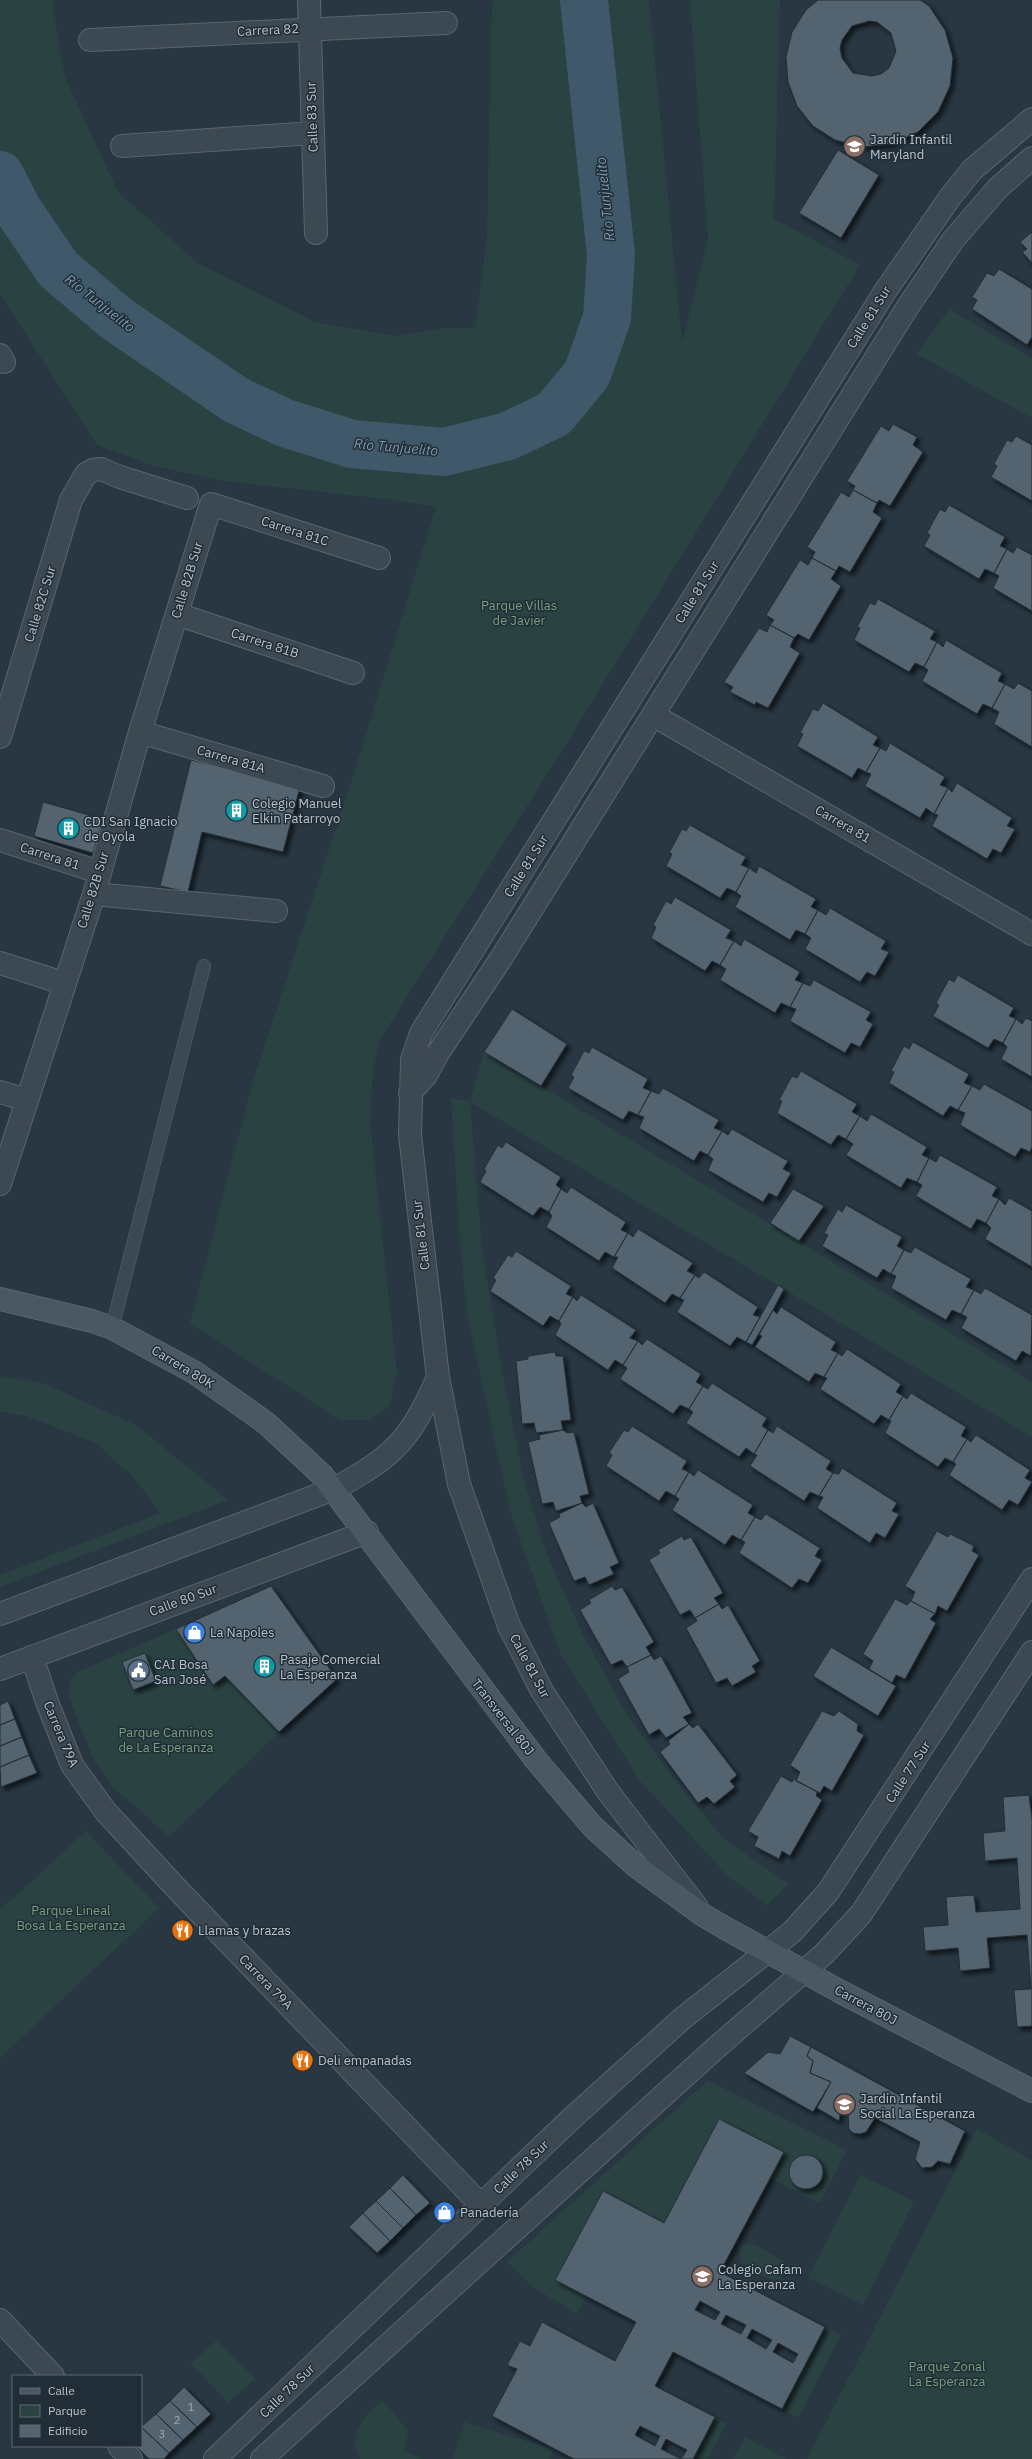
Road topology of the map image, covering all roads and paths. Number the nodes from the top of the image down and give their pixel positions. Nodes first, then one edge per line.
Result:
1 (309, 0) edge
2 (446, 23) dead end
3 (310, 28) junction
4 (90, 40) dead end
5 (1032, 119) edge
6 (313, 133) junction
7 (122, 146) dead end
8 (1032, 158) edge
9 (316, 233) dead end
10 (187, 498) dead end
11 (211, 504) joint
12 (380, 558) dead end
13 (177, 614) junction
14 (353, 673) dead end
15 (653, 715) junction
16 (140, 732) junction
17 (0, 737) edge
18 (323, 786) dead end
19 (0, 840) edge
20 (99, 872) junction
21 (94, 894) junction
22 (276, 911) dead end
23 (1032, 934) edge
24 (0, 963) edge
25 (204, 966) dead end
26 (63, 983) junction
27 (0, 1092) edge
28 (410, 1093) junction
29 (27, 1100) junction
30 (0, 1184) edge
31 (0, 1299) edge
32 (112, 1328) junction
33 (438, 1377) junction
34 (334, 1490) junction
35 (367, 1532) junction
36 (1032, 1579) edge
37 (0, 1614) edge
38 (1032, 1652) edge
39 (32, 1657) junction
40 (0, 1669) edge
41 (703, 1915) junction
42 (766, 1951) junction
43 (804, 1971) junction
44 (1032, 2091) edge
45 (481, 2205) junction
46 (0, 2320) edge
47 (52, 2375) edge
48 (120, 2447) edge
49 (131, 2459) edge
50 (215, 2459) edge
51 (262, 2459) edge

1 - 3 street, Calle 83 Sur
2 - 3 street, Carrera 82
3 - 4 street, Carrera 82
3 - 6 street, Calle 83 Sur
5 - 28 street, Calle 81 Sur
6 - 7 street
6 - 9 street, Calle 83 Sur
8 - 15 street
10 - 17 street, Calle 82C Sur
11 - 12 street, Carrera 81C
11 - 13 street, Calle 82B Sur
13 - 14 street, Carrera 81B
13 - 16 street, Calle 82B Sur
15 - 23 street, Carrera 81
15 - 28 street
16 - 18 street, Carrera 81A
16 - 20 street, Calle 82B Sur
19 - 20 street, Carrera 81
20 - 21 street, Calle 82B Sur
21 - 22 street
21 - 26 street, Calle 82B Sur
24 - 26 street
25 - 32 lane
26 - 29 street, Calle 82B Sur
27 - 29 street
28 - 33 street, Calle 81 Sur
29 - 30 street, Calle 82B Sur
31 - 32 main road, Carrera 80K
32 - 34 main road, Carrera 80K
33 - 34 street
33 - 41 street, Calle 81 Sur
34 - 35 main road, Transversal 80J
34 - 37 street
35 - 39 street, Calle 80 Sur
35 - 41 main road, Transversal 80J
36 - 42 street, Calle 77 Sur
38 - 43 street
39 - 40 street, Calle 80 Sur
39 - 45 street, Carrera 79A
41 - 42 main road, Carrera 80J
42 - 43 main road, Carrera 80J
42 - 45 street, Calle 78 Sur
43 - 44 main road, Carrera 80J
43 - 51 street
45 - 50 street, Calle 78 Sur
46 - 47 street
48 - 49 street

